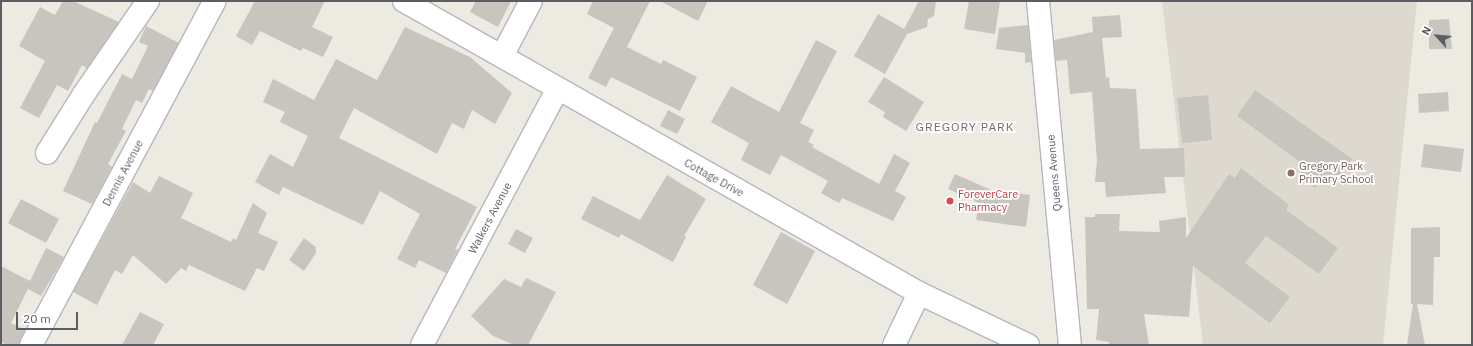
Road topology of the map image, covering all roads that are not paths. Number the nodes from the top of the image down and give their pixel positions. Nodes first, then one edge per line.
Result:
1 (148, 1) edge
2 (215, 1) edge
3 (404, 1) edge
4 (532, 1) edge
5 (1038, 1) edge
6 (502, 56) junction
7 (557, 90) junction
8 (47, 153) dead end
9 (919, 293) junction
10 (31, 345) edge
11 (422, 345) edge
12 (894, 345) edge
13 (1028, 345) edge
14 (1070, 345) edge

1 - 8 street
2 - 10 street, Dennis Avenue
3 - 6 street, Cottage Drive
4 - 6 street
5 - 14 street, Queens Avenue
6 - 7 street, Cottage Drive
7 - 9 street, Cottage Drive
7 - 11 street, Walkers Avenue
9 - 12 street
9 - 13 street, Cottage Drive

